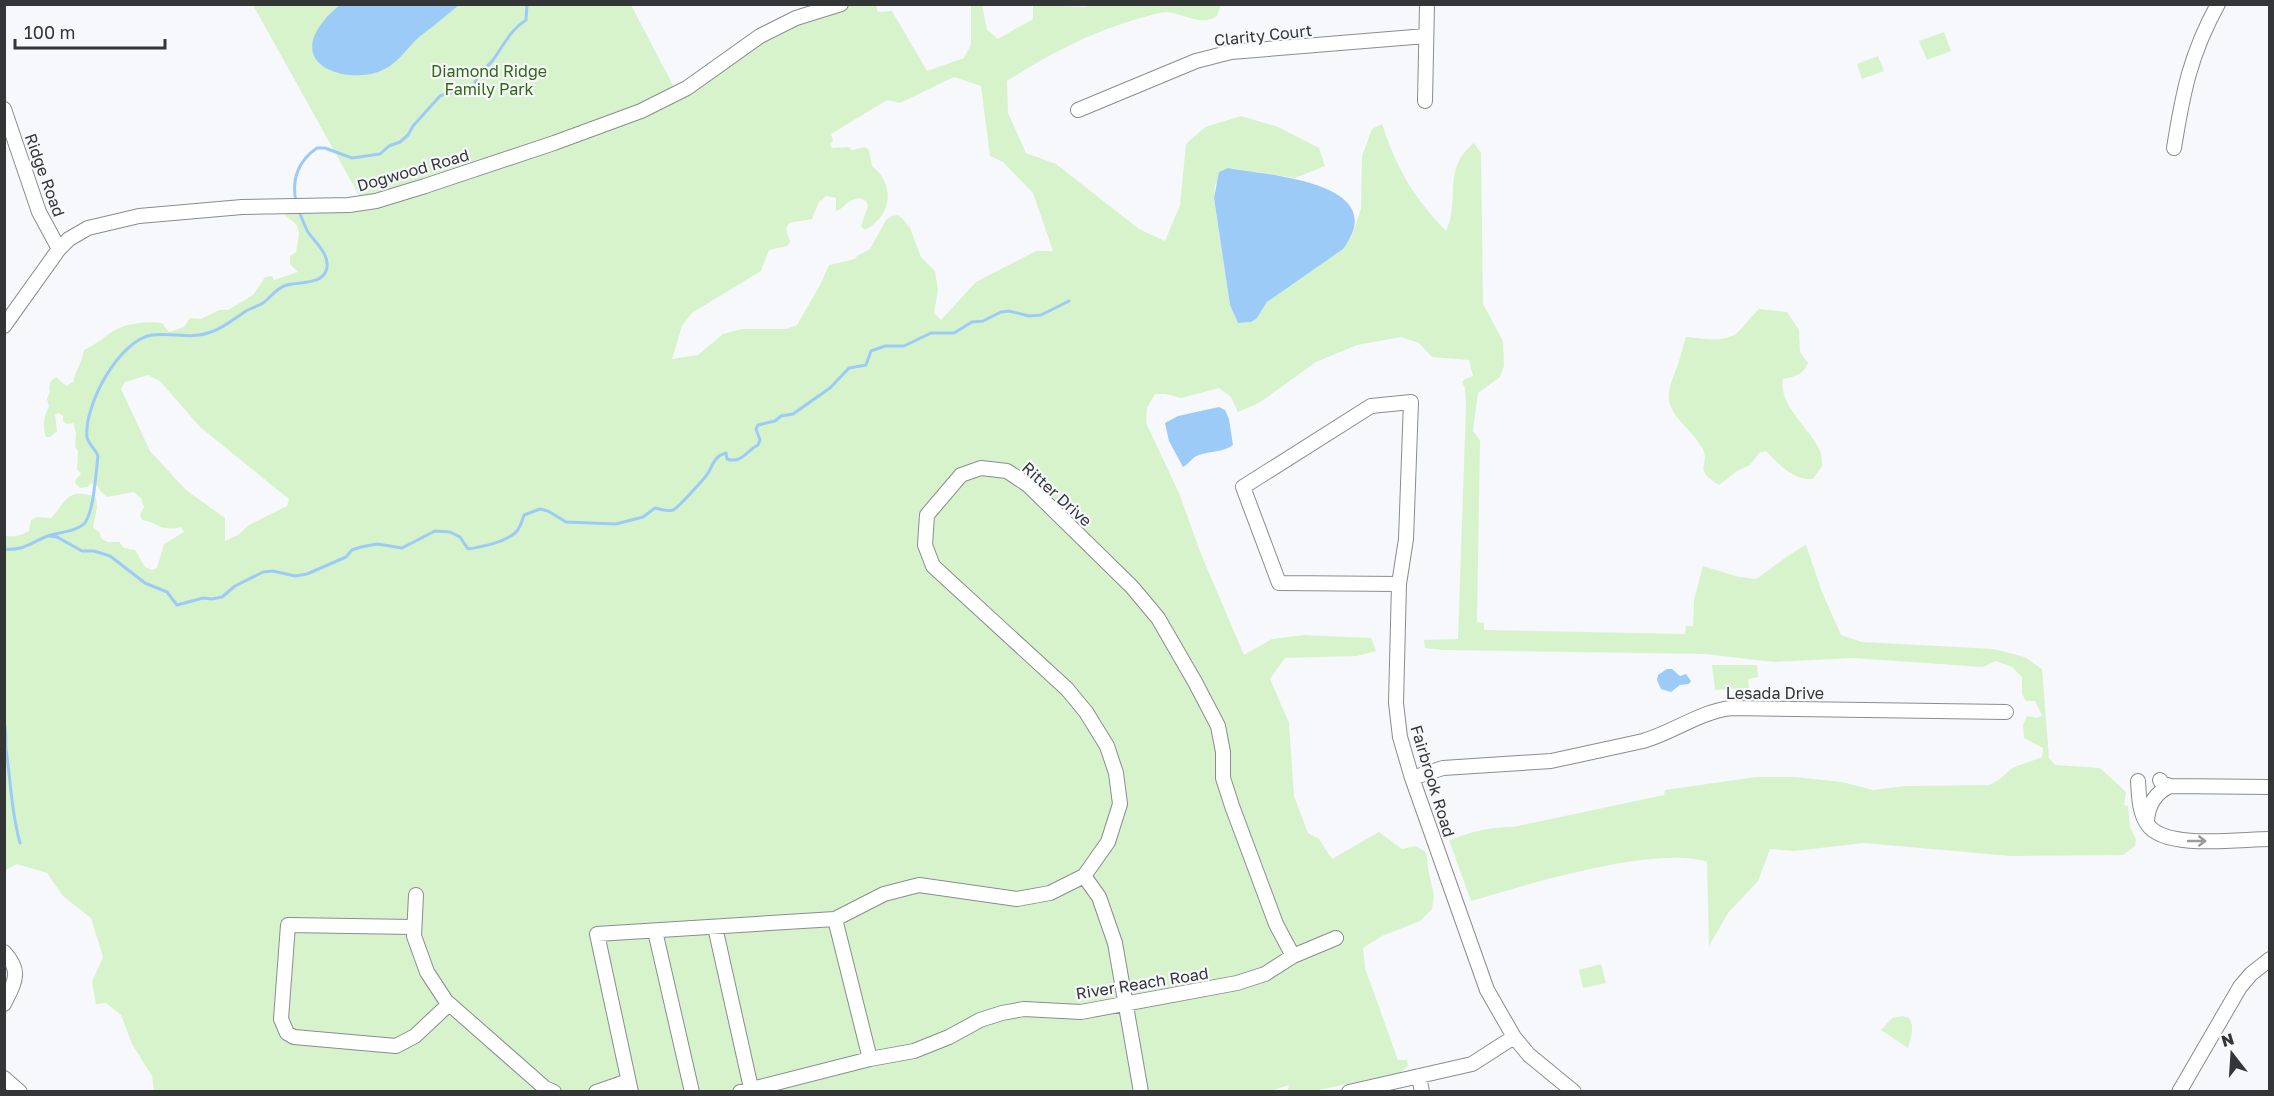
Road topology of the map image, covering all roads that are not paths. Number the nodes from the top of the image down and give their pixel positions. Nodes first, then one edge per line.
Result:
1 (841, 4) edge
2 (1427, 4) edge
3 (2218, 4) edge
4 (1426, 36) junction
5 (1425, 101) dead end
6 (4, 109) edge
7 (1078, 110) dead end
8 (2174, 148) dead end
9 (59, 249) junction
10 (4, 326) edge
11 (1399, 584) junction
12 (2006, 711) dead end
13 (1412, 778) junction
14 (2138, 781) dead end
15 (2270, 787) edge
16 (2146, 823) junction
17 (2270, 838) edge
18 (1084, 876) junction
19 (416, 895) dead end
20 (835, 919) junction
21 (414, 927) junction
22 (715, 927) junction
23 (655, 931) junction
24 (1336, 938) dead end
25 (4, 952) edge
26 (1293, 956) junction
27 (2270, 959) edge
28 (4, 1004) edge
29 (449, 1004) junction
30 (1125, 1005) junction
31 (1514, 1037) junction
32 (870, 1059) junction
33 (1419, 1076) junction
34 (4, 1078) edge
35 (630, 1086) edge
36 (746, 1090) edge
37 (20, 1092) edge
38 (554, 1092) edge
39 (596, 1092) edge
40 (692, 1092) edge
41 (1141, 1092) edge
42 (1349, 1092) edge
43 (1422, 1092) edge
44 (1574, 1092) edge
45 (2179, 1092) edge

1 - 9 street, Dogwood Road
2 - 4 street
3 - 8 street
4 - 5 street
4 - 7 street, Clarity Court
6 - 9 street, Ridge Road
9 - 10 street, Dogwood Road
11 - 11 street, Fairbrook Road
11 - 13 street, Fairbrook Road
12 - 13 street, Lesada Drive
13 - 31 street, Fairbrook Road
14 - 16 street
15 - 16 street
16 -> 17 street
18 - 20 street
18 - 26 street, Ritter Drive
18 - 30 street
19 - 21 street
20 - 22 street
20 - 32 street
21 - 29 street
21 - 29 street
22 - 23 street
22 - 36 street
23 - 35 street
23 - 40 street
24 - 26 street, River Reach Road
25 - 28 street
26 - 30 street, River Reach Road
27 - 45 street
29 - 38 street
30 - 32 street, River Reach Road
30 - 41 street
31 - 33 street
31 - 44 street, Fairbrook Road
32 - 36 street, River Reach Road
33 - 42 street
33 - 43 street
34 - 37 street
35 - 39 street

